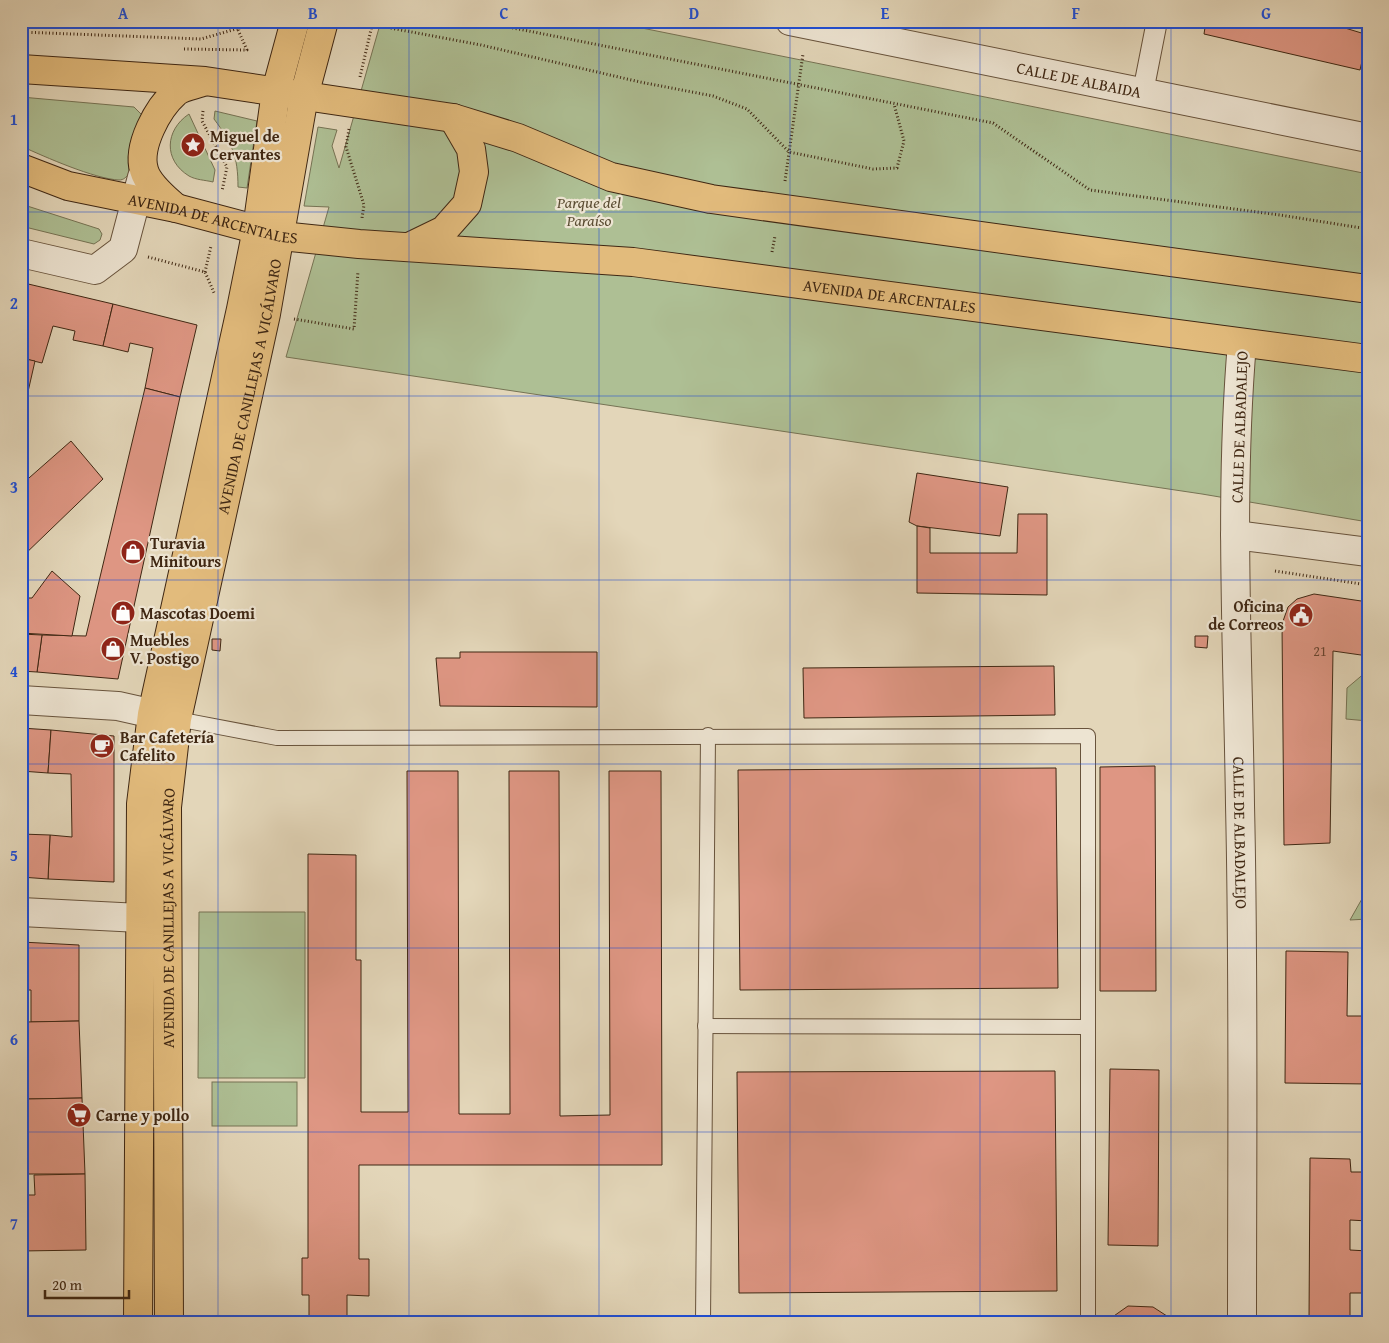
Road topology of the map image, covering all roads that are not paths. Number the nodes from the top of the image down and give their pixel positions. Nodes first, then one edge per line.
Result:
1 (295, 21) edge
2 (324, 21) edge
3 (790, 21) edge
4 (1158, 21) edge
5 (21, 69) edge
6 (205, 81) junction
7 (276, 91) junction
8 (1143, 92) junction
9 (304, 96) junction
10 (453, 118) junction
11 (1368, 138) edge
12 (21, 168) edge
13 (144, 170) junction
14 (136, 201) junction
15 (176, 208) junction
16 (269, 232) junction
17 (410, 247) junction
18 (21, 253) edge
19 (1368, 289) edge
20 (1242, 343) junction
21 (1368, 359) edge
22 (1235, 535) junction
23 (1368, 552) edge
24 (21, 700) edge
25 (165, 716) junction
26 (708, 735) junction
27 (21, 912) edge
28 (140, 918) junction
29 (706, 1026) junction
30 (1088, 1027) junction
31 (138, 1322) edge
32 (169, 1322) edge
33 (703, 1322) edge
34 (1088, 1322) edge
35 (1242, 1322) edge

1 - 7 main road, AVENIDA DE CANILLEJAS A VICÁLVARO
2 - 9 main road, AVENIDA DE CANILLEJAS A VICÁLVARO
3 - 8 street, CALLE DE ALBAIDA
4 - 8 street
5 - 6 main road, AVENIDA DE ARCENTALES
6 - 7 main road, AVENIDA DE ARCENTALES
6 - 13 main road, AVENIDA DE ARCENTALES
7 - 9 main road, AVENIDA DE ARCENTALES
7 - 16 main road, AVENIDA DE CANILLEJAS A VICÁLVARO
8 - 11 street, CALLE DE ALBAIDA
9 - 10 main road, AVENIDA DE ARCENTALES
9 - 16 main road, AVENIDA DE CANILLEJAS A VICÁLVARO
10 - 17 main road
10 - 19 main road, AVENIDA DE ARCENTALES
12 - 14 main road, AVENIDA DE ARCENTALES
13 - 14 street
13 - 15 main road
14 - 15 main road, AVENIDA DE ARCENTALES
14 - 18 street
15 - 16 main road, AVENIDA DE ARCENTALES
16 - 17 main road, AVENIDA DE ARCENTALES
16 - 25 main road, AVENIDA DE CANILLEJAS A VICÁLVARO
17 - 20 main road, AVENIDA DE ARCENTALES
20 - 21 main road, AVENIDA DE ARCENTALES
20 - 22 street, CALLE DE ALBADALEJO
22 - 23 street
22 - 35 street, CALLE DE ALBADALEJO
24 - 25 street
25 - 26 lane
25 - 28 main road, AVENIDA DE CANILLEJAS A VICÁLVARO
25 - 32 main road, AVENIDA DE CANILLEJAS A VICÁLVARO
26 - 29 lane
26 - 30 lane
27 - 28 street
28 - 31 main road, AVENIDA DE CANILLEJAS A VICÁLVARO
29 - 30 lane
29 - 33 lane
30 - 34 lane

